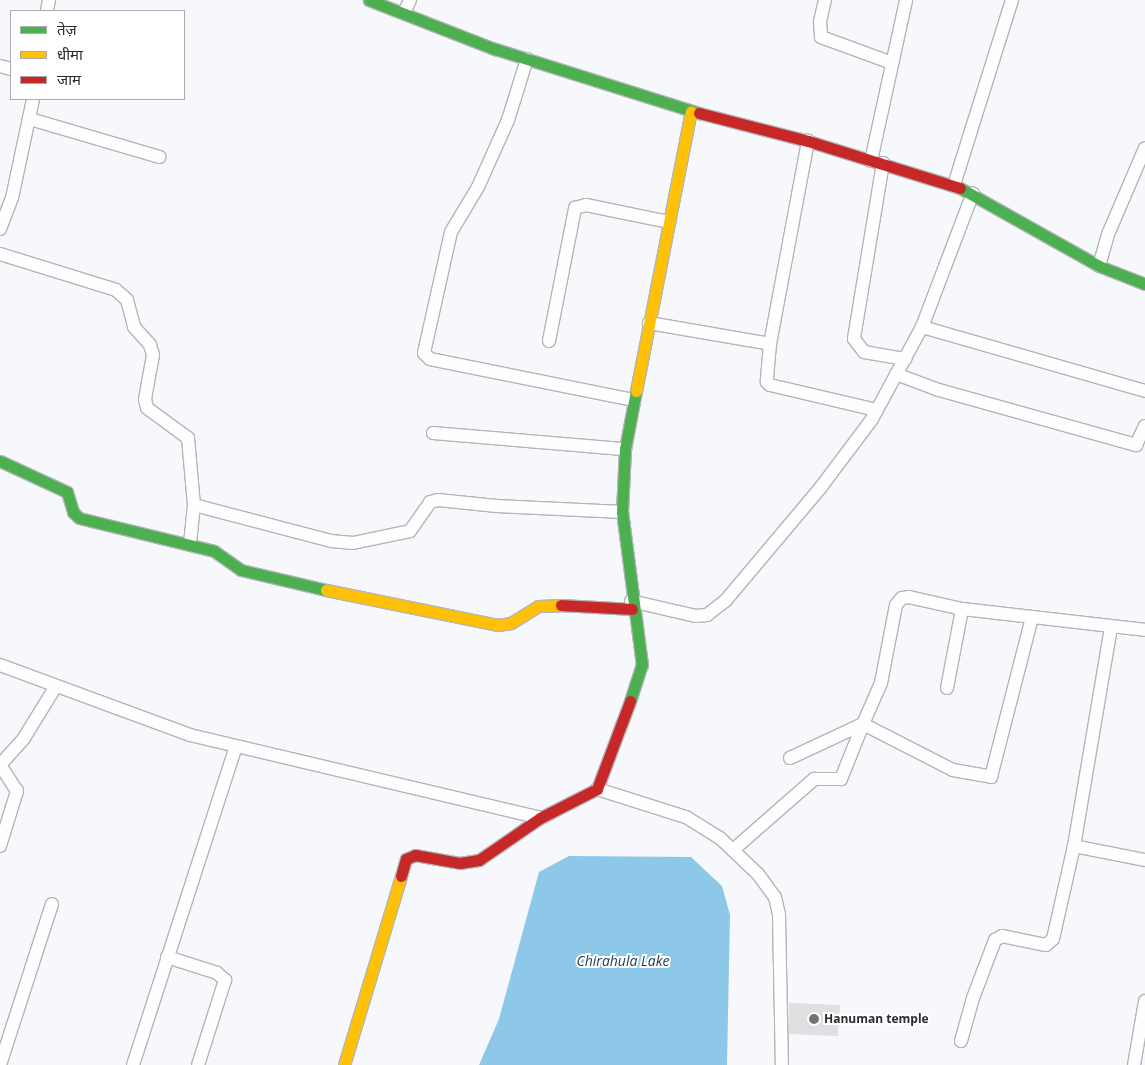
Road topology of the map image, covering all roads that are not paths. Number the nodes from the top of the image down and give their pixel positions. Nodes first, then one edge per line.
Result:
1 (369, 0) edge
2 (410, 0) edge
3 (825, 0) edge
4 (906, 0) edge
5 (1012, 0) edge
6 (404, 13) junction
7 (527, 59) junction
8 (892, 63) junction
9 (34, 100) edge
10 (691, 111) junction
11 (30, 119) junction
12 (808, 141) junction
13 (1145, 148) edge
14 (160, 157) dead end
15 (877, 162) junction
16 (954, 185) junction
17 (974, 193) junction
18 (669, 222) junction
19 (0, 229) edge
20 (0, 254) edge
21 (1099, 266) junction
22 (1145, 284) edge
23 (649, 322) junction
24 (922, 327) junction
25 (549, 341) dead end
26 (770, 344) junction
27 (905, 359) junction
28 (896, 374) junction
29 (1145, 391) edge
30 (634, 400) junction
31 (876, 410) junction
32 (1145, 426) edge
33 (433, 433) dead end
34 (1141, 446) edge
35 (625, 449) junction
36 (0, 461) edge
37 (194, 506) junction
38 (622, 512) junction
39 (190, 544) junction
40 (632, 605) junction
41 (962, 608) junction
42 (1032, 617) junction
43 (1111, 627) junction
44 (1145, 630) edge
45 (0, 665) edge
46 (56, 686) junction
47 (946, 688) dead end
48 (862, 724) junction
49 (236, 746) junction
50 (790, 758) dead end
51 (597, 789) junction
52 (540, 818) junction
53 (0, 846) edge
54 (1074, 846) junction
55 (733, 850) junction
56 (1145, 860) edge
57 (52, 904) dead end
58 (167, 956) junction
59 (1145, 1000) edge
60 (962, 1041) dead end
61 (0, 1065) edge
62 (133, 1065) edge
63 (198, 1065) edge
64 (344, 1065) edge
65 (782, 1065) edge
66 (1134, 1065) edge

1 - 6 street
2 - 6 street
3 - 8 street
4 - 8 street
5 - 16 street
6 - 7 street
7 - 10 street
7 - 30 street
8 - 15 street
9 - 11 street
10 - 12 street
10 - 18 street
11 - 14 street
11 - 19 street
12 - 15 street
12 - 26 street
13 - 21 street
15 - 16 street
15 - 27 street
16 - 17 street
17 - 21 street
17 - 24 street
18 - 23 street
18 - 25 street
20 - 37 street
21 - 22 street
23 - 26 street
23 - 30 street
24 - 27 street
24 - 29 street
26 - 31 street
27 - 28 street
28 - 31 street
28 - 34 street
30 - 35 street
31 - 40 street
32 - 34 street
33 - 35 street
35 - 38 street
36 - 39 street
37 - 38 street
37 - 39 street
38 - 40 street
39 - 40 street
40 - 51 street
41 - 42 street
41 - 47 street
41 - 48 street
42 - 43 street
42 - 48 street
43 - 44 street
43 - 54 street
45 - 46 street
46 - 49 street
46 - 53 street
48 - 50 street
48 - 55 street
49 - 52 street
49 - 58 street
51 - 52 street
51 - 55 street
52 - 64 street
54 - 56 street
54 - 60 street
55 - 65 street
57 - 61 street
58 - 62 street
58 - 63 street
59 - 66 street

